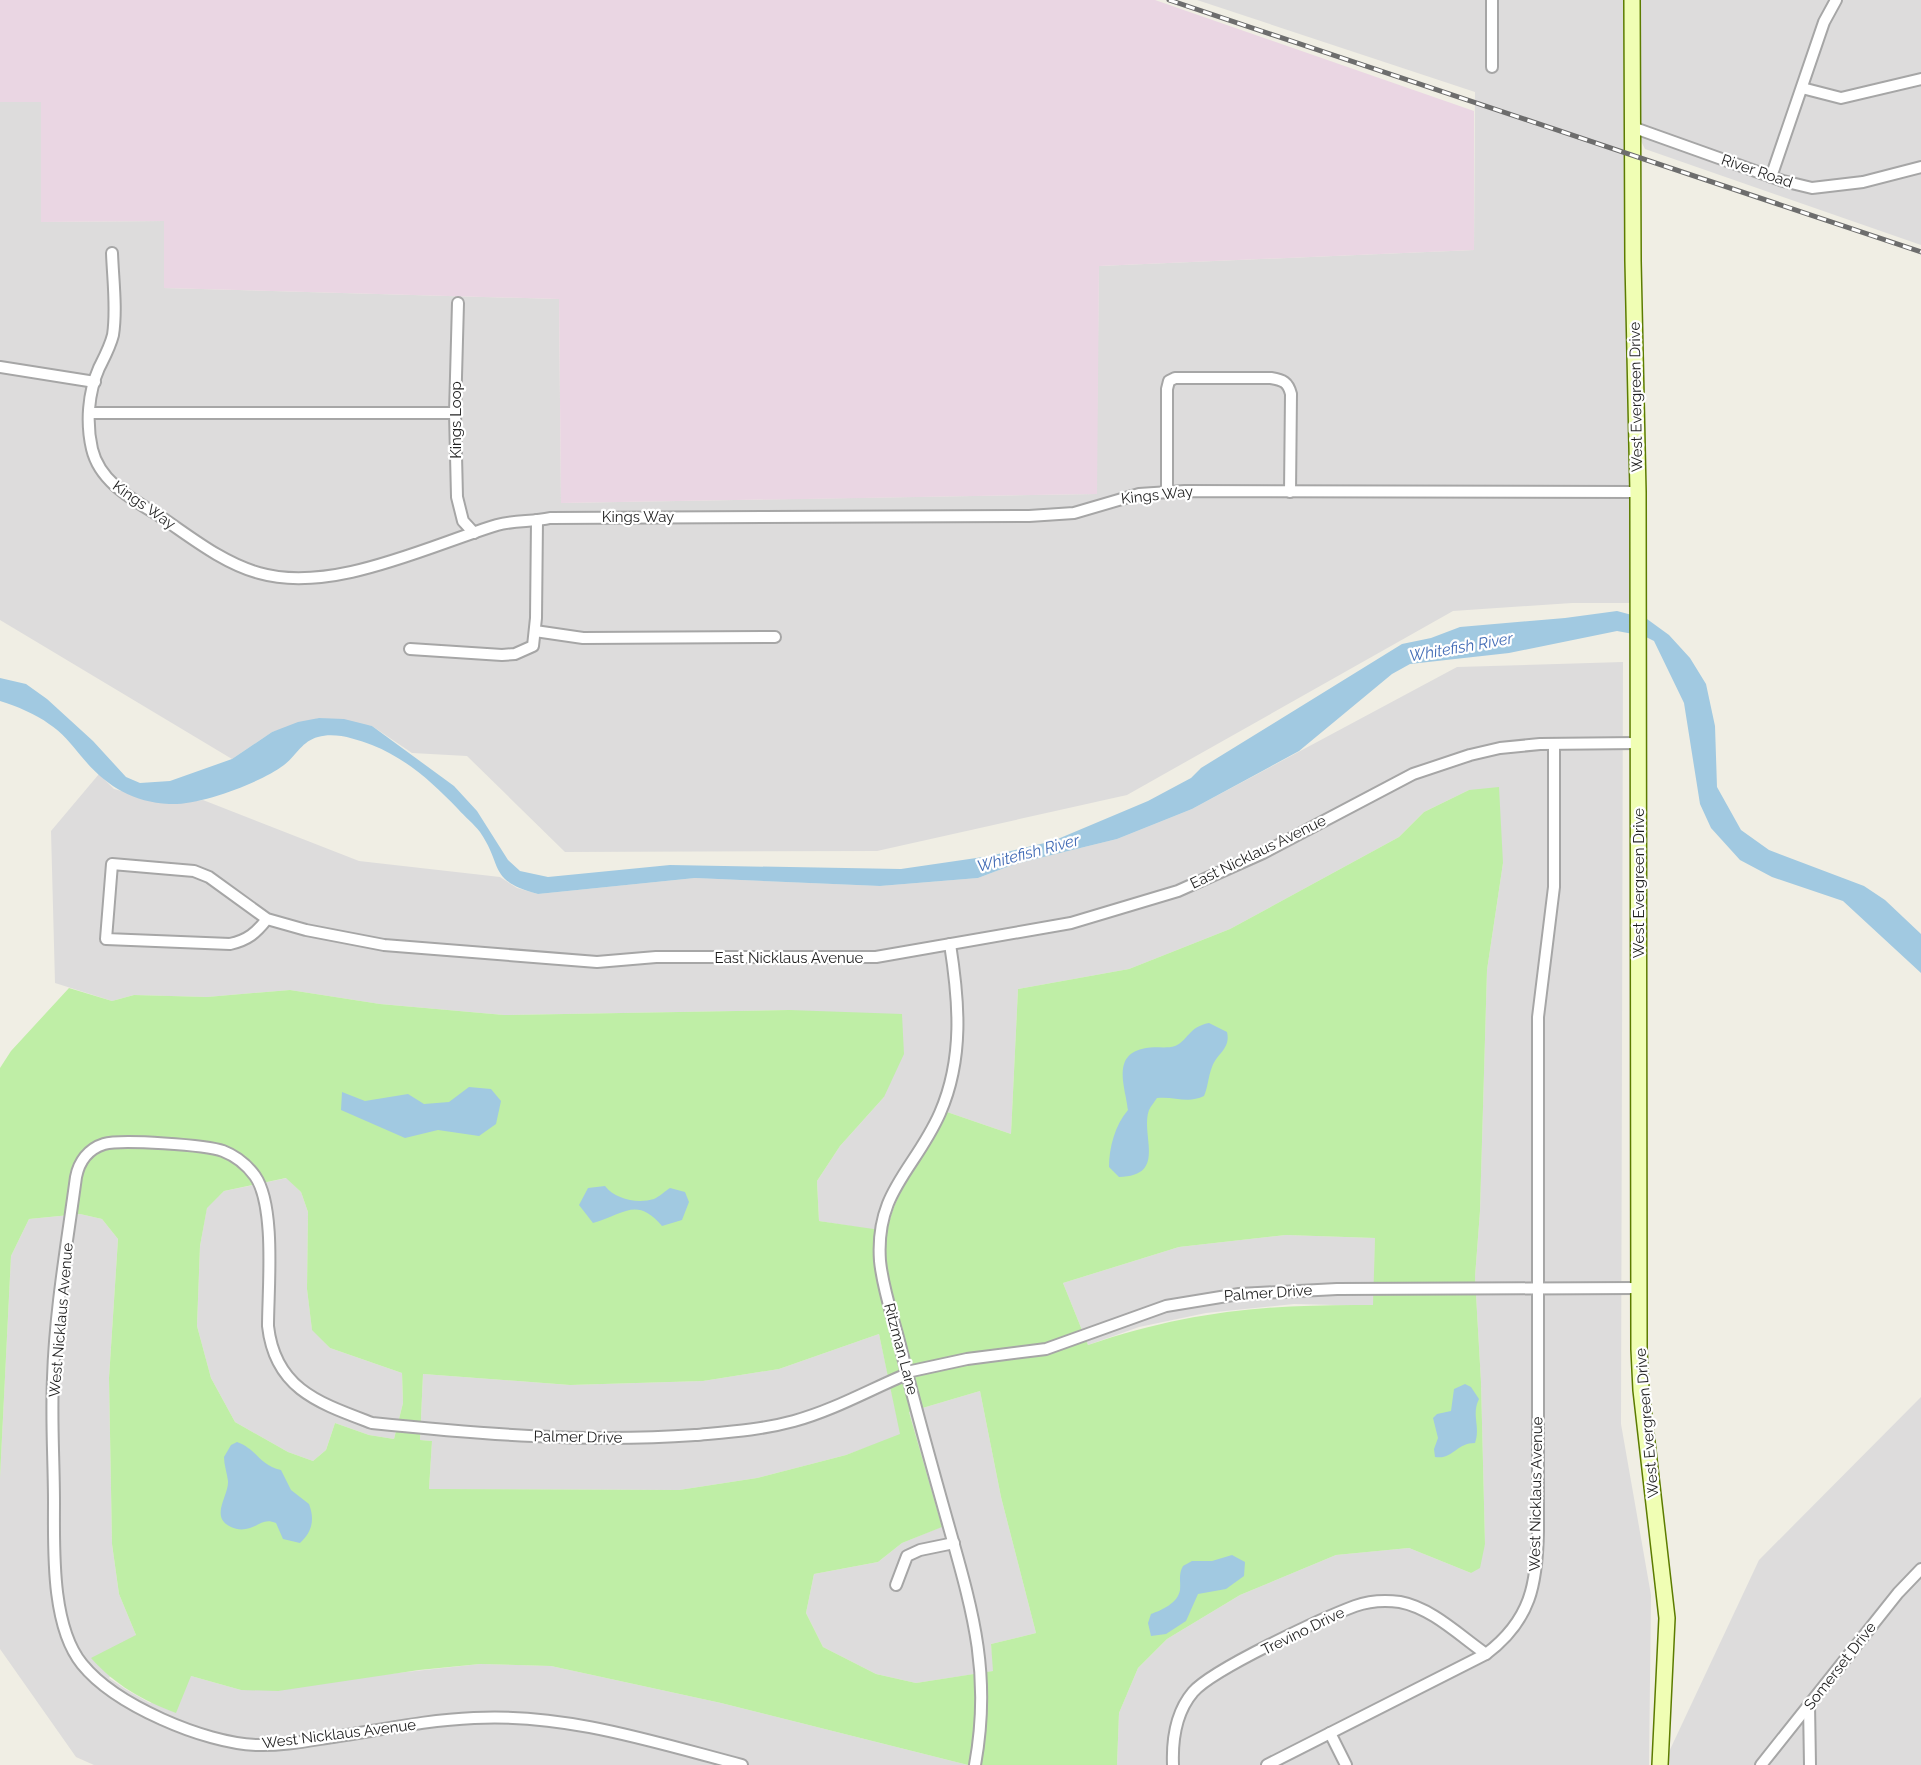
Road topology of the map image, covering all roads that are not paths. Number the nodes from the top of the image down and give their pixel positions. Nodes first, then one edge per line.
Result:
1 (1492, 0) edge
2 (1632, 0) edge
3 (1836, 0) edge
4 (1492, 67) dead end
5 (1921, 79) edge
6 (1802, 88) junction
7 (1632, 127) junction
8 (1921, 167) edge
9 (1771, 177) junction
10 (112, 253) dead end
11 (458, 303) dead end
12 (0, 367) edge
13 (94, 382) junction
14 (89, 413) junction
15 (455, 414) junction
16 (1167, 492) junction
17 (1290, 492) junction
18 (1638, 492) junction
19 (537, 520) junction
20 (474, 532) junction
21 (535, 631) junction
22 (775, 637) dead end
23 (410, 649) dead end
24 (1638, 743) junction
25 (1554, 744) junction
26 (267, 920) junction
27 (950, 944) junction
28 (1536, 1288) junction
29 (1639, 1288) junction
30 (270, 1347) joint
31 (907, 1373) junction
32 (954, 1543) junction
33 (1921, 1569) edge
34 (896, 1585) dead end
35 (1486, 1654) junction
36 (1809, 1704) junction
37 (1330, 1733) junction
38 (742, 1765) edge
39 (975, 1765) edge
40 (1173, 1765) edge
41 (1267, 1765) edge
42 (1346, 1765) edge
43 (1660, 1765) edge
44 (1761, 1765) edge
45 (1810, 1765) edge

1 - 4 street
2 - 7 street, West Evergreen Drive
3 - 6 street
5 - 6 street
6 - 9 street
7 - 9 street, River Road
7 - 18 street, West Evergreen Drive
8 - 9 street, River Road
10 - 13 street
11 - 15 street, Kings Loop
12 - 13 street
13 - 14 street
14 - 15 street
14 - 20 street, Kings Way
15 - 20 street, Kings Loop
16 - 17 street, Kings Way
16 - 17 street
16 - 19 street, Kings Way
17 - 18 street, Kings Way
18 - 24 street, West Evergreen Drive
19 - 20 street, Kings Way
19 - 21 street
21 - 22 street
21 - 23 street
24 - 25 street, East Nicklaus Avenue
24 - 29 street, West Evergreen Drive
25 - 27 street, East Nicklaus Avenue
25 - 28 street
26 - 26 street, East Nicklaus Avenue
26 - 27 street, East Nicklaus Avenue
27 - 31 street, Ritzman Lane
28 - 29 street, Palmer Drive
28 - 31 street, Palmer Drive
28 - 35 street, West Nicklaus Avenue
29 - 43 street, West Evergreen Drive
30 - 31 street, Palmer Drive
30 - 38 street, West Nicklaus Avenue
31 - 32 street, Ritzman Lane
32 - 34 street
32 - 39 street, Ritzman Lane
33 - 36 street, Somerset Drive
35 - 37 street, West Nicklaus Avenue
35 - 40 street, Trevino Drive
36 - 44 street, Somerset Drive
36 - 45 street
37 - 41 street, West Nicklaus Avenue
37 - 42 street

